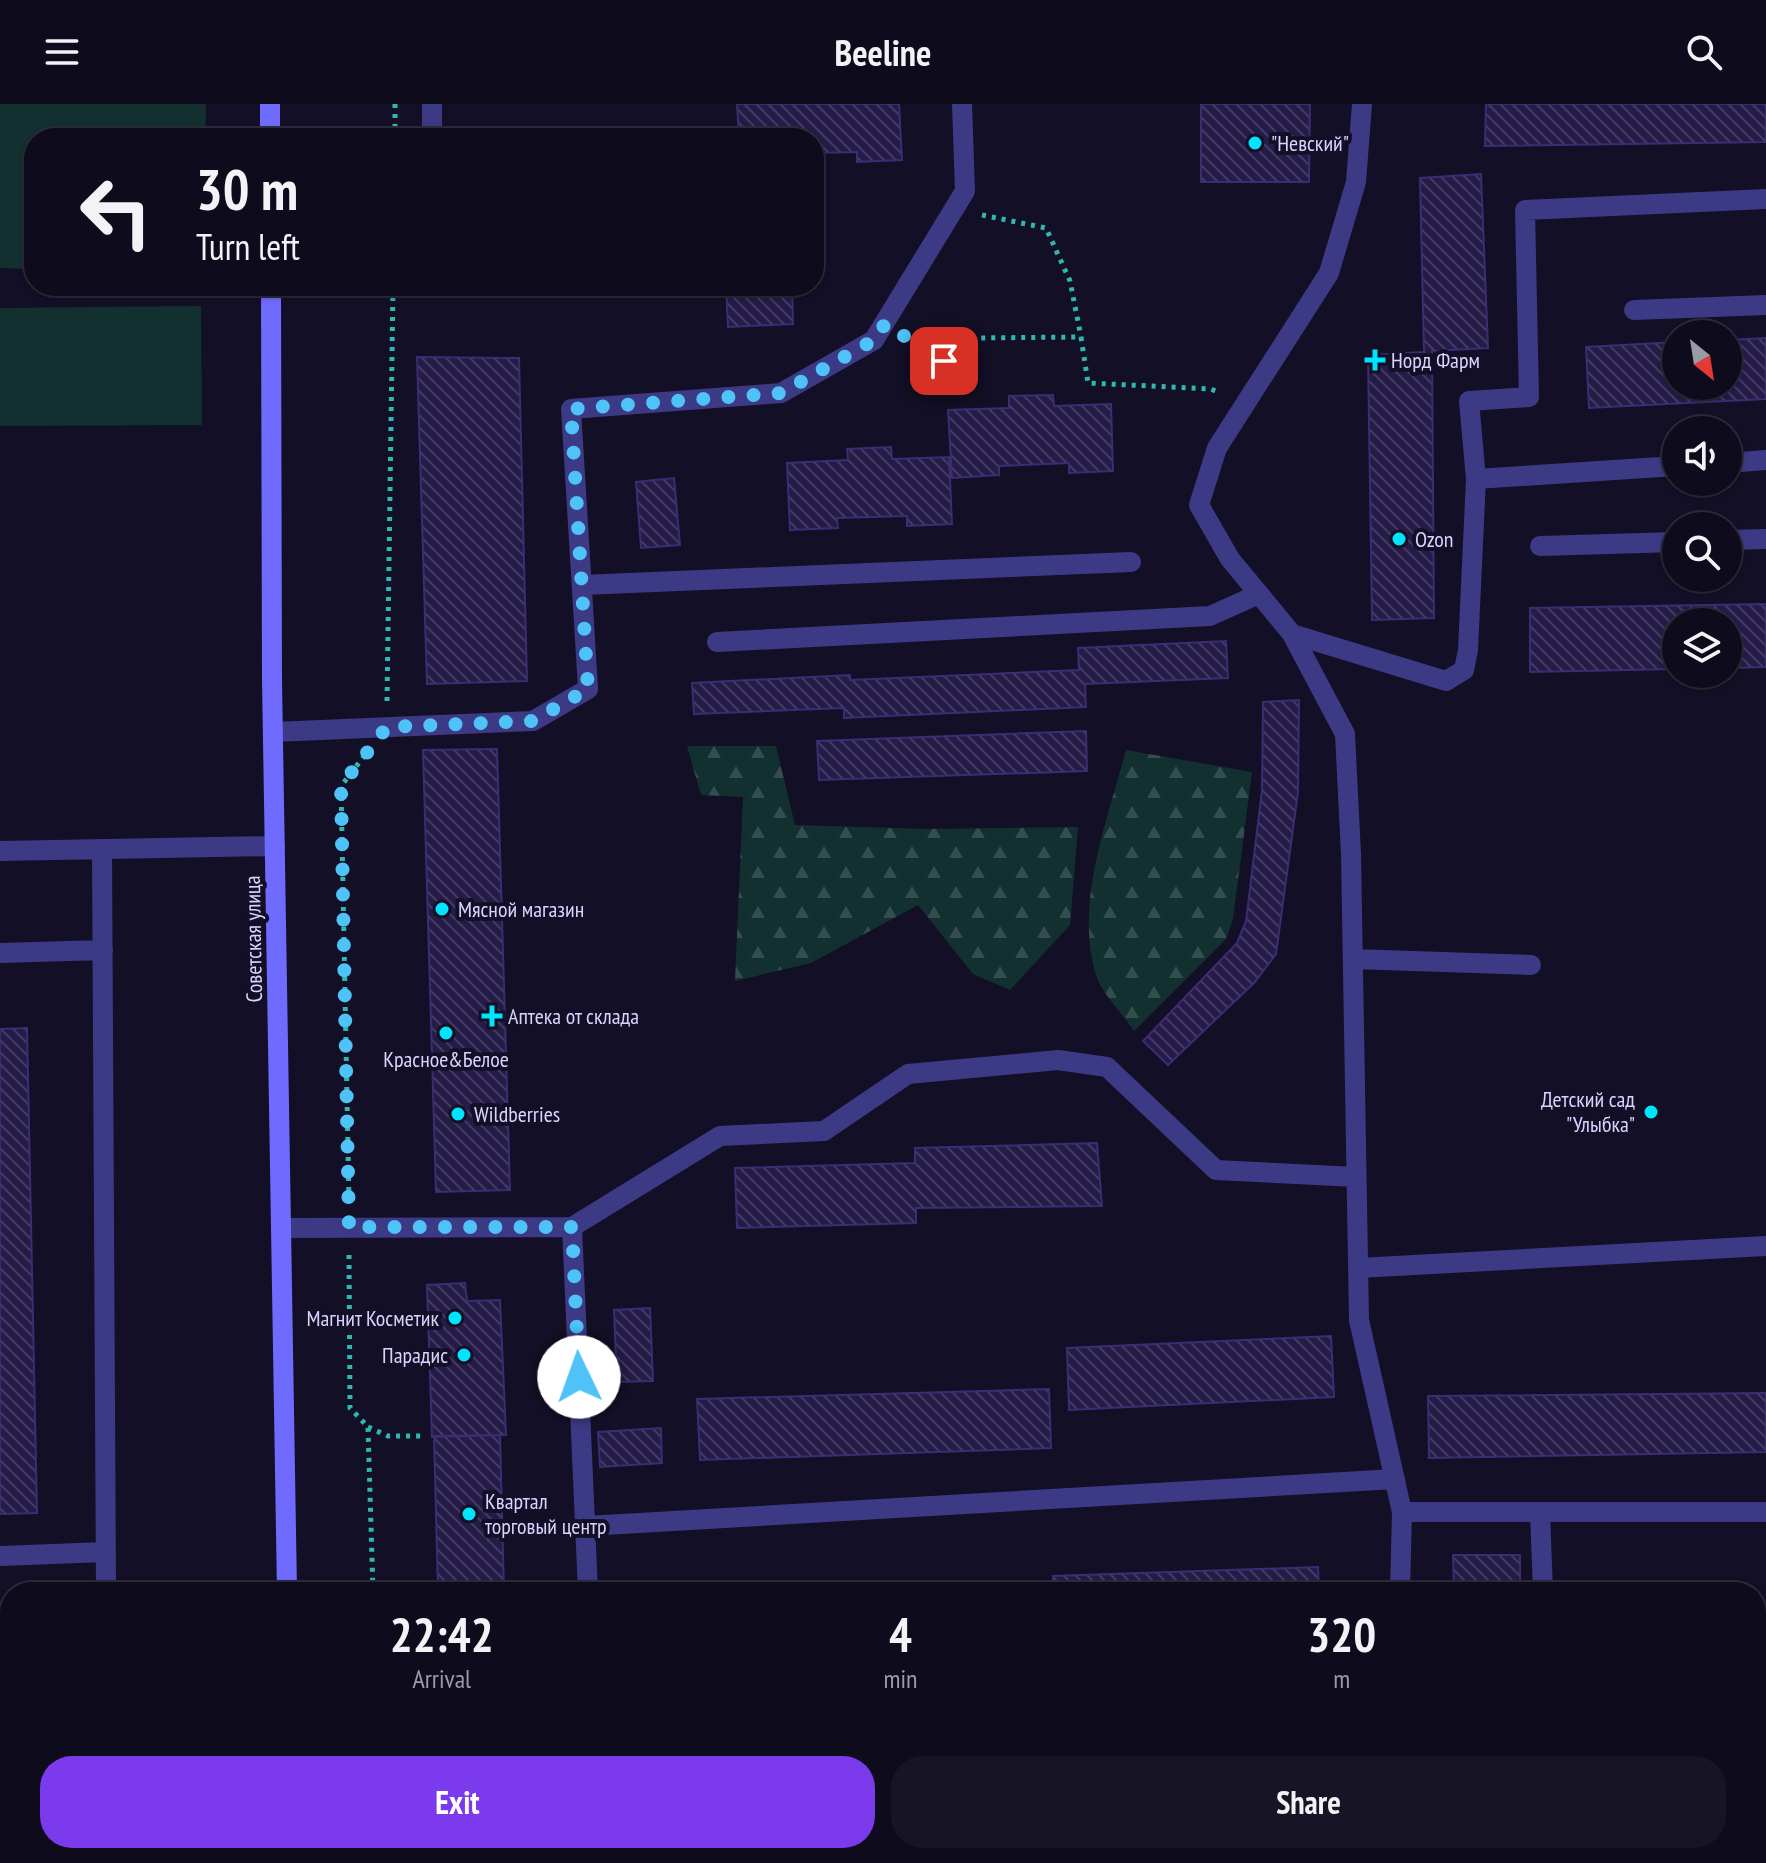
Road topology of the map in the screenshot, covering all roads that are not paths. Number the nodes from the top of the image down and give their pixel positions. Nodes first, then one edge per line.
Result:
1 (270, 104) edge
2 (432, 104) edge
3 (962, 104) edge
4 (1362, 104) edge
5 (270, 128) edge
6 (432, 128) edge
7 (1766, 199) edge
8 (271, 296) edge
9 (1766, 305) edge
10 (1634, 310) dead end
11 (1766, 460) edge
12 (1742, 462) edge
13 (1662, 467) edge
14 (1476, 479) junction
15 (1766, 539) edge
16 (1742, 540) edge
17 (1662, 542) edge
18 (1540, 546) dead end
19 (1131, 562) dead end
20 (582, 585) junction
21 (1259, 594) junction
22 (1292, 634) junction
23 (717, 642) dead end
24 (273, 732) junction
25 (275, 846) junction
26 (102, 849) junction
27 (0, 851) edge
28 (103, 950) junction
29 (0, 953) edge
30 (1353, 959) junction
31 (1531, 965) dead end
32 (1356, 1177) junction
33 (572, 1227) junction
34 (281, 1228) junction
35 (1766, 1246) edge
36 (1358, 1268) junction
37 (1395, 1479) junction
38 (1402, 1512) junction
39 (1540, 1512) junction
40 (1766, 1512) edge
41 (587, 1526) junction
42 (106, 1552) junction
43 (0, 1556) edge
44 (106, 1582) edge
45 (287, 1582) edge
46 (588, 1582) edge
47 (1400, 1582) edge
48 (1543, 1582) edge

1 - 5 main road
2 - 6 lane
3 - 20 lane
4 - 21 lane
7 - 14 lane
8 - 24 main road, Советская улица
9 - 10 lane
11 - 12 lane
13 - 14 lane
14 - 22 lane
15 - 16 lane
17 - 18 lane
19 - 20 lane
20 - 24 lane
21 - 22 lane
21 - 23 lane
22 - 30 lane
24 - 25 main road, Советская улица
25 - 26 lane
25 - 34 main road, Советская улица
26 - 27 lane
26 - 28 lane
28 - 29 lane
28 - 42 lane
30 - 31 lane
30 - 32 lane
32 - 33 lane
32 - 36 lane
33 - 34 lane
33 - 41 lane
34 - 45 main road, Советская улица
35 - 36 lane
36 - 37 lane
37 - 38 lane
37 - 41 lane
38 - 39 lane
38 - 47 lane
39 - 40 lane
39 - 48 lane
41 - 46 lane
42 - 43 lane
42 - 44 lane

